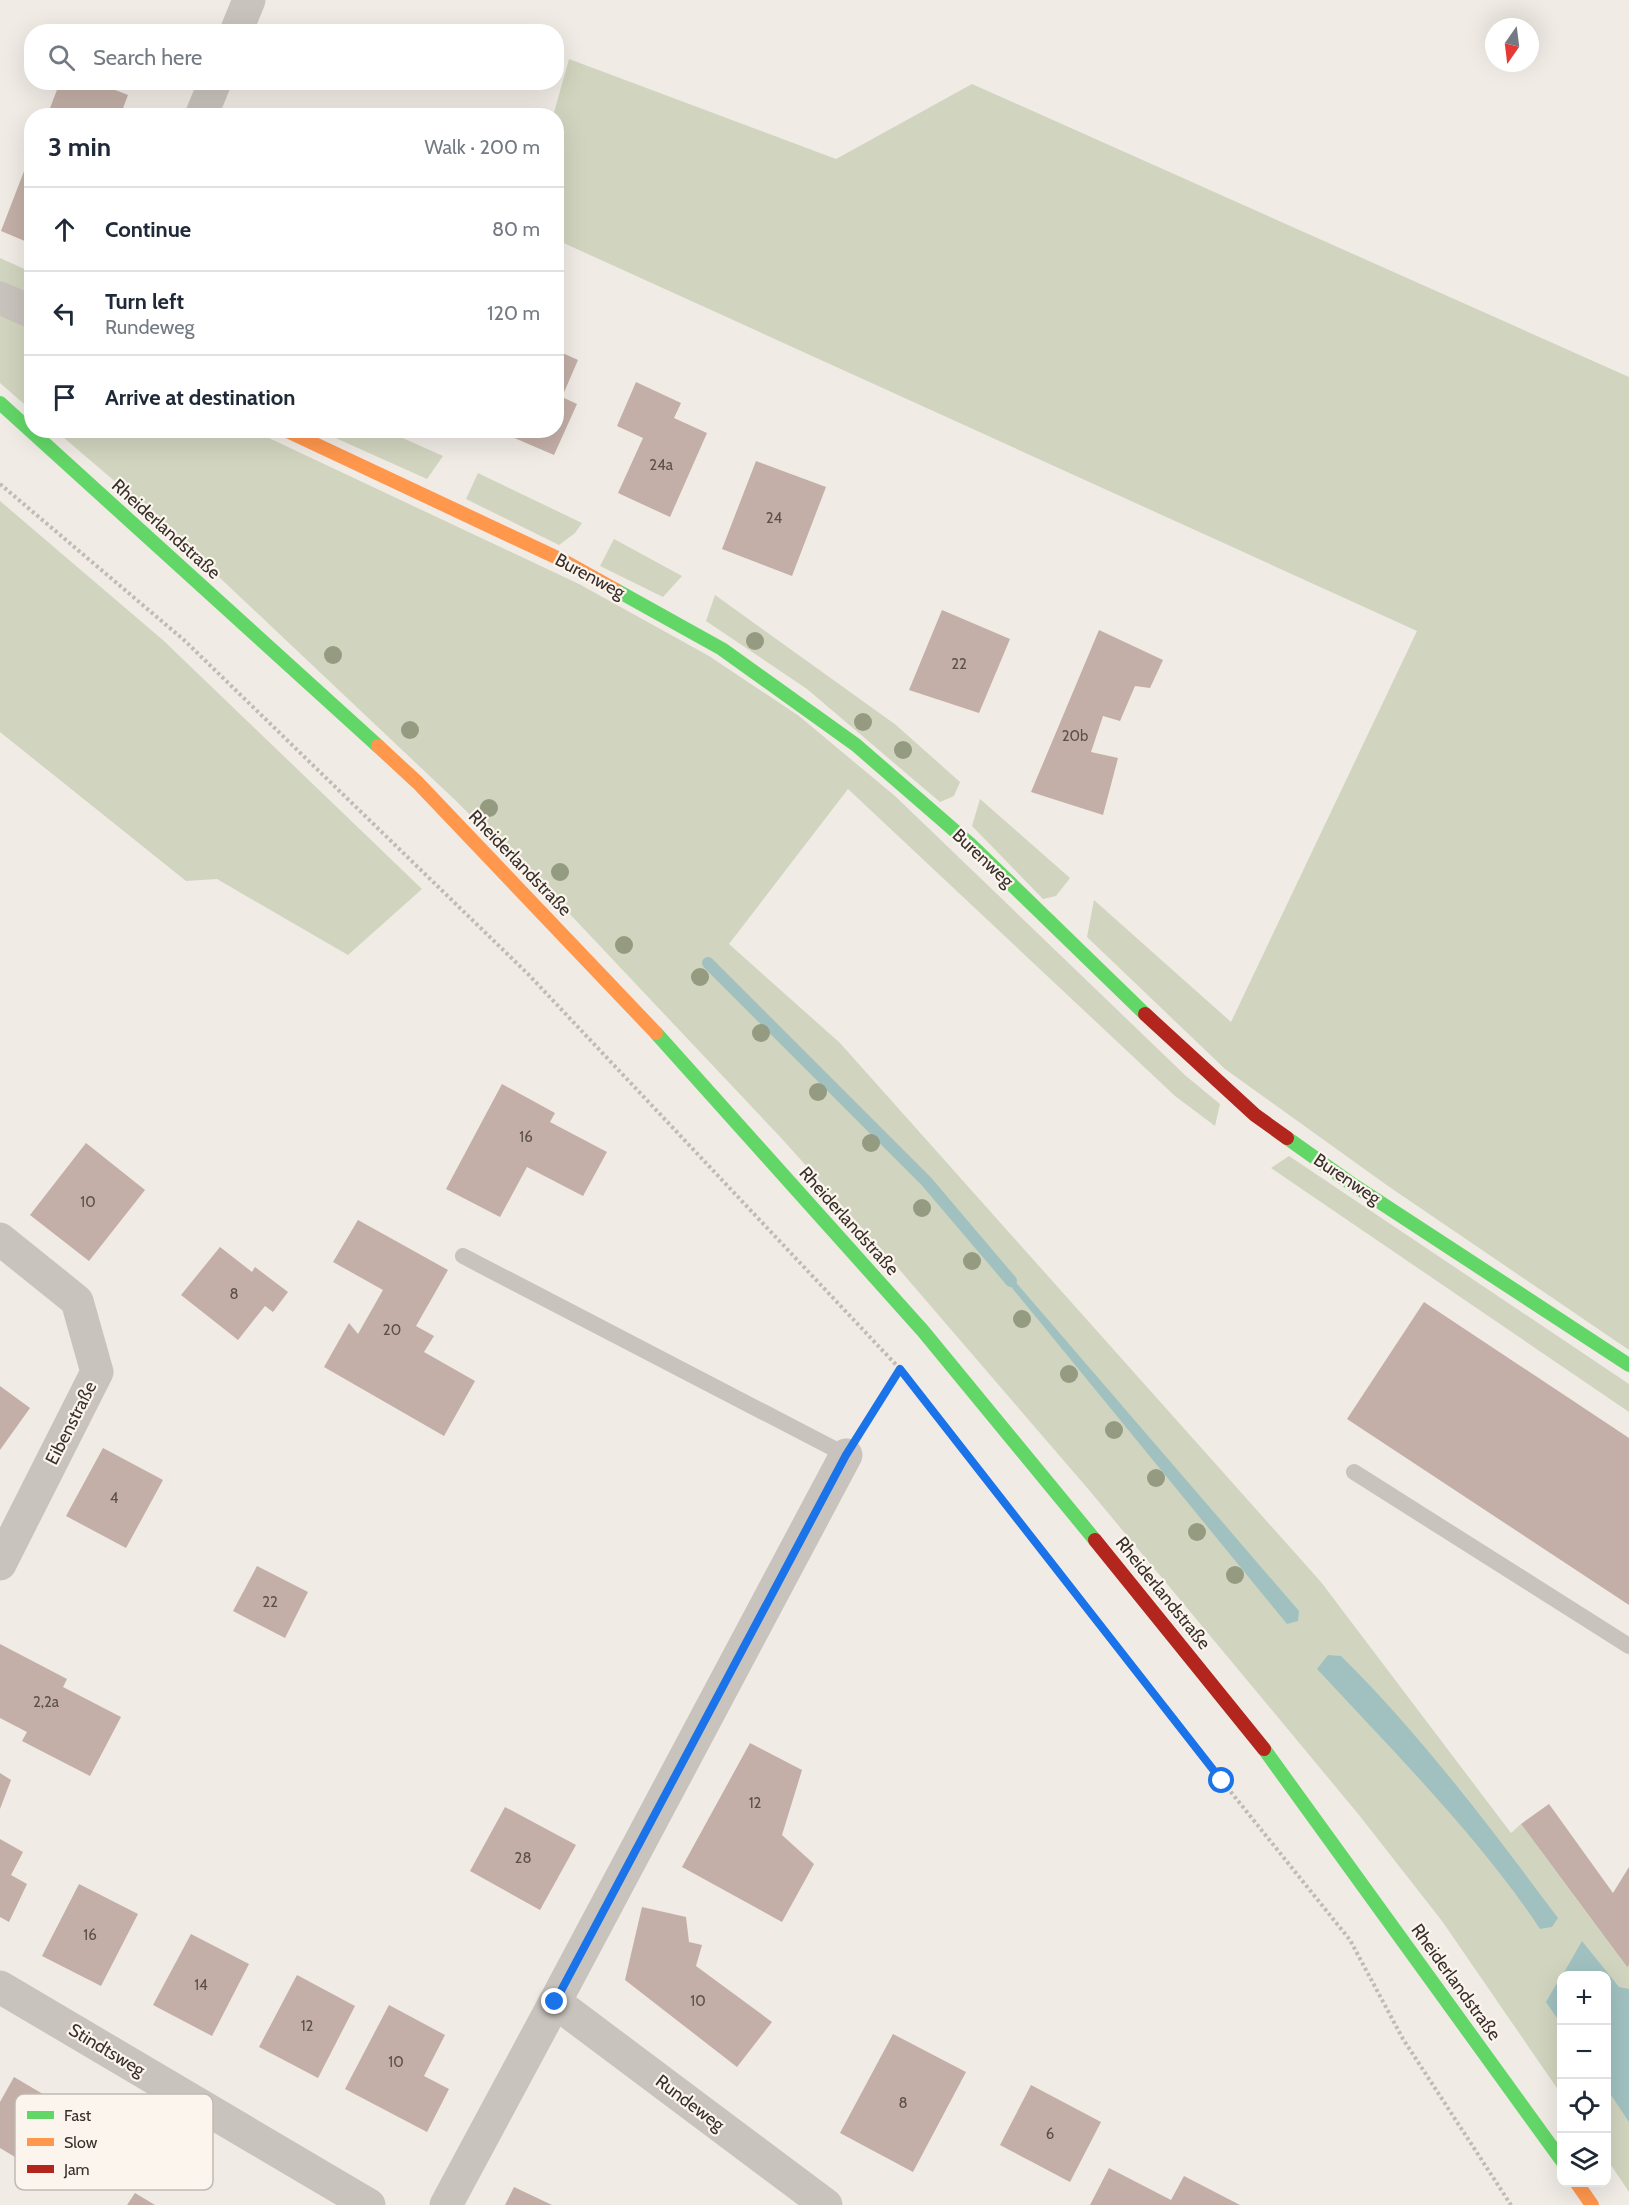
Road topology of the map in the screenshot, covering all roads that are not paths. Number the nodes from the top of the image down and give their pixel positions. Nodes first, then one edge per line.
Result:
1 (249, 0) edge
2 (239, 24) edge
3 (212, 90) edge
4 (204, 108) edge
5 (0, 298) edge
6 (24, 308) edge
7 (0, 403) edge
8 (24, 425) edge
9 (38, 438) edge
10 (302, 438) edge
11 (0, 1239) edge
12 (462, 1256) dead end
13 (1629, 1365) edge
14 (846, 1455) joint
15 (1354, 1472) dead end
16 (0, 1564) edge
17 (1629, 1646) edge
18 (0, 1987) edge
19 (555, 2002) junction
20 (181, 2094) edge
21 (213, 2113) edge
22 (1557, 2154) edge
23 (1579, 2187) edge
24 (369, 2205) edge
25 (446, 2205) edge
26 (826, 2205) edge
27 (1592, 2205) edge

1 - 2 street
3 - 4 street
5 - 6 street
7 - 8 main road, Rheiderlandstraße
9 - 22 main road, Rheiderlandstraße
10 - 13 main road, Burenweg
11 - 16 street, Eibenstraße
12 - 14 lane
14 - 19 street
15 - 17 lane
18 - 20 street, Stindtsweg
19 - 25 street
19 - 26 street, Rundeweg
21 - 24 street, Stindtsweg
23 - 27 main road

